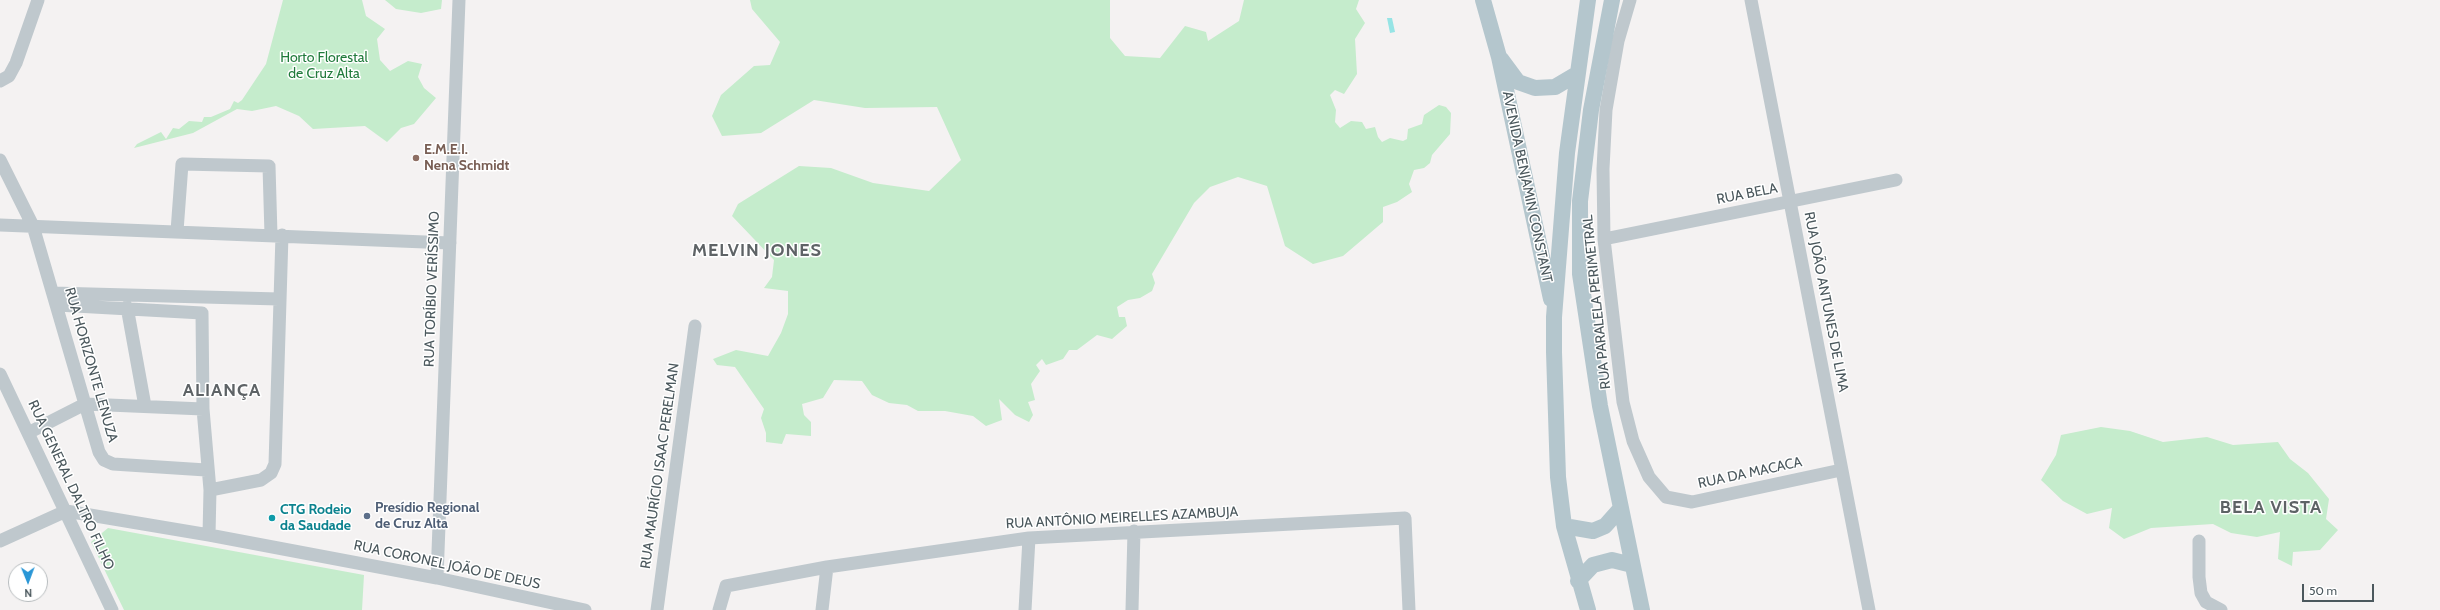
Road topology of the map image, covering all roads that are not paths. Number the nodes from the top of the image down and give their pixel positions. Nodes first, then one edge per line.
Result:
1 (459, 0) edge
2 (1483, 0) edge
3 (1588, 0) edge
4 (1612, 0) edge
5 (1630, 0) edge
6 (1751, 0) edge
7 (33, 3) edge
8 (1499, 57) junction
9 (1577, 74) junction
10 (0, 81) edge
11 (0, 160) edge
12 (1896, 180) dead end
13 (1791, 201) junction
14 (0, 225) edge
15 (33, 226) junction
16 (177, 231) junction
17 (276, 235) junction
18 (1604, 240) junction
19 (450, 243) junction
20 (279, 298) junction
21 (55, 299) junction
22 (127, 307) junction
23 (1554, 317) junction
24 (695, 326) dead end
25 (0, 374) edge
26 (85, 404) junction
27 (146, 406) junction
28 (203, 409) junction
29 (28, 433) junction
30 (206, 470) junction
31 (1841, 470) junction
32 (210, 490) junction
33 (1666, 497) joint
34 (1621, 508) junction
35 (66, 511) junction
36 (1564, 526) junction
37 (1134, 532) junction
38 (209, 535) junction
39 (1029, 538) junction
40 (0, 541) edge
41 (2198, 541) dead end
42 (1632, 564) junction
43 (827, 567) junction
44 (437, 578) junction
45 (1578, 581) junction
46 (112, 610) edge
47 (585, 610) edge
48 (657, 610) edge
49 (720, 610) edge
50 (822, 610) edge
51 (1025, 610) edge
52 (1132, 610) edge
53 (1409, 610) edge
54 (1588, 610) edge
55 (1642, 610) edge
56 (1869, 610) edge
57 (2221, 610) edge

1 - 19 street, RUA TORÍBIO VERÍSSIMO
2 - 8 main road, AVENIDA BENJAMIN CONSTANT
3 - 9 main road
4 - 34 main road
5 - 18 street, RUA PARALELA PERIMETRAL
6 - 13 street, RUA JOÃO ANTUNES DE LIMA
7 - 10 street
8 - 9 main road, AVENIDA BENJAMIN CONSTANT
8 - 23 main road, AVENIDA BENJAMIN CONSTANT
9 - 23 main road
11 - 15 street, RUA HORIZONTE LENUZA
12 - 13 street, RUA BELA
13 - 18 street, RUA BELA
13 - 31 street, RUA JOÃO ANTUNES DE LIMA
14 - 15 street
15 - 16 street
15 - 21 street, RUA HORIZONTE LENUZA
16 - 17 street
16 - 17 street
17 - 19 street
17 - 20 street
18 - 33 street, RUA PARALELA PERIMETRAL
19 - 44 street, RUA TORÍBIO VERÍSSIMO
20 - 21 street
20 - 32 street
21 - 22 street
21 - 26 street, RUA HORIZONTE LENUZA
22 - 27 street
22 - 28 street
23 - 36 main road
24 - 48 street, RUA MAURÍCIO ISAAC PERELMAN
25 - 29 street, RUA GENERAL DALTRO FILHO
26 - 27 street
26 - 29 street
26 - 30 street, RUA HORIZONTE LENUZA
27 - 28 street
28 - 30 street
29 - 35 street, RUA GENERAL DALTRO FILHO
30 - 32 street
31 - 33 street, RUA DA MACACA
31 - 56 street, RUA JOÃO ANTUNES DE LIMA
32 - 38 street
34 - 36 main road
34 - 42 main road
35 - 38 street, RUA CORONEL JOÃO DE DEUS
35 - 40 street
35 - 46 street, RUA GENERAL DALTRO FILHO
36 - 45 main road
37 - 39 street, RUA ANTÔNIO MEIRELLES AZAMBUJA
37 - 52 street
37 - 53 street, RUA ANTÔNIO MEIRELLES AZAMBUJA
38 - 44 street, RUA CORONEL JOÃO DE DEUS
39 - 43 street, RUA ANTÔNIO MEIRELLES AZAMBUJA
39 - 51 street
41 - 57 street
42 - 45 main road
42 - 55 main road
43 - 49 street, RUA ANTÔNIO MEIRELLES AZAMBUJA
43 - 50 street
44 - 47 street, RUA CORONEL JOÃO DE DEUS
45 - 54 main road

